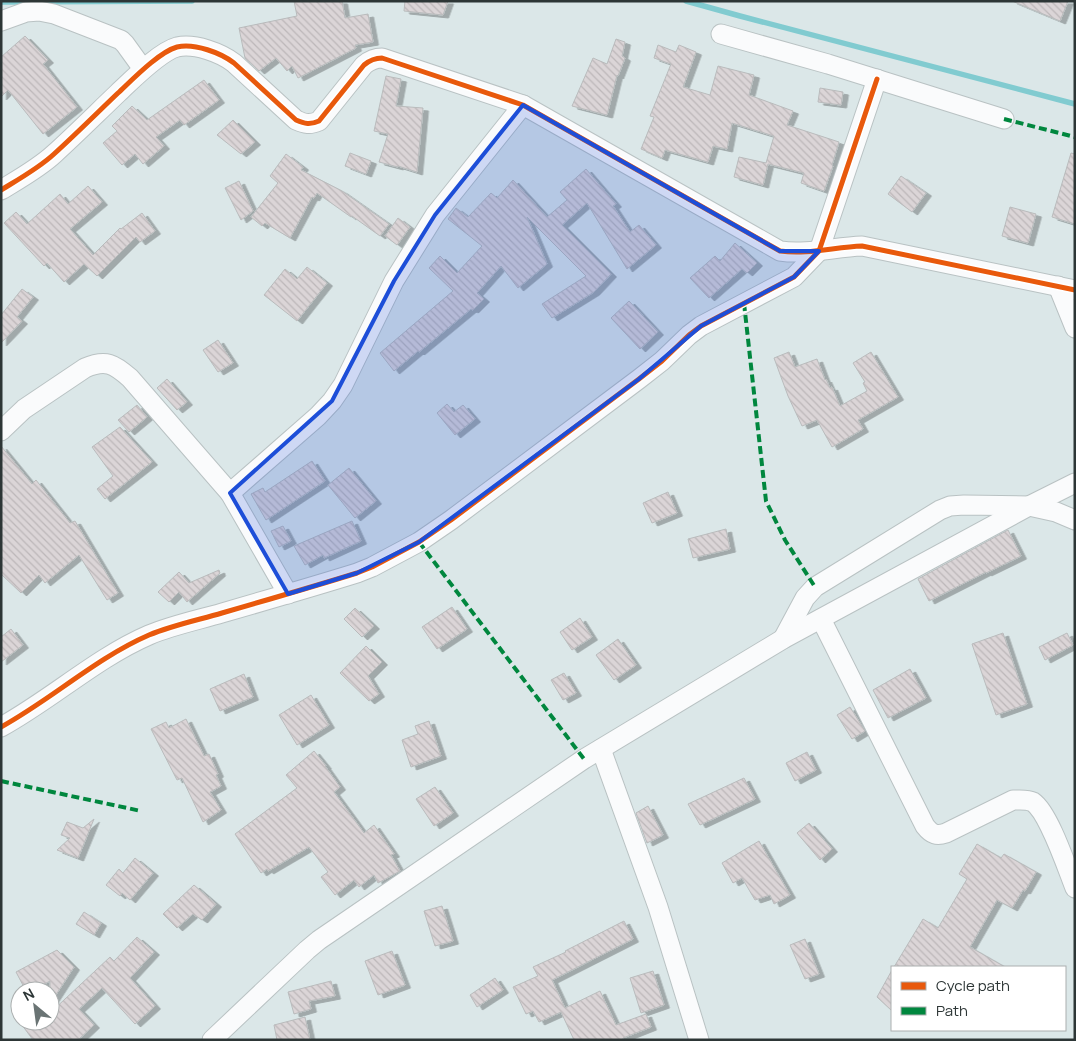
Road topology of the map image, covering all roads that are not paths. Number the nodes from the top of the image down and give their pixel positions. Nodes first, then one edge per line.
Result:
1 (1, 21) edge
2 (720, 34) dead end
3 (143, 69) junction
4 (877, 78) junction
5 (523, 105) junction
6 (1004, 119) dead end
7 (4, 184) edge
8 (819, 251) junction
9 (1066, 288) edge
10 (1075, 328) edge
11 (1, 431) edge
12 (1075, 483) edge
13 (230, 493) junction
14 (1029, 506) junction
15 (1075, 520) edge
16 (288, 594) junction
17 (821, 619) junction
18 (783, 639) junction
19 (1, 727) edge
20 (602, 750) junction
21 (1075, 888) edge
22 (212, 1040) edge
23 (699, 1040) edge

1 - 3 street
2 - 4 street
3 - 5 street
3 - 7 street
4 - 6 street
4 - 8 street
5 - 8 street
5 - 13 street
8 - 9 street
8 - 16 street
9 - 10 street
11 - 13 street
12 - 14 street
13 - 16 street
14 - 15 street
14 - 17 street
14 - 18 street
16 - 19 street
17 - 18 street
17 - 21 street
18 - 20 street
20 - 22 street
20 - 23 street

